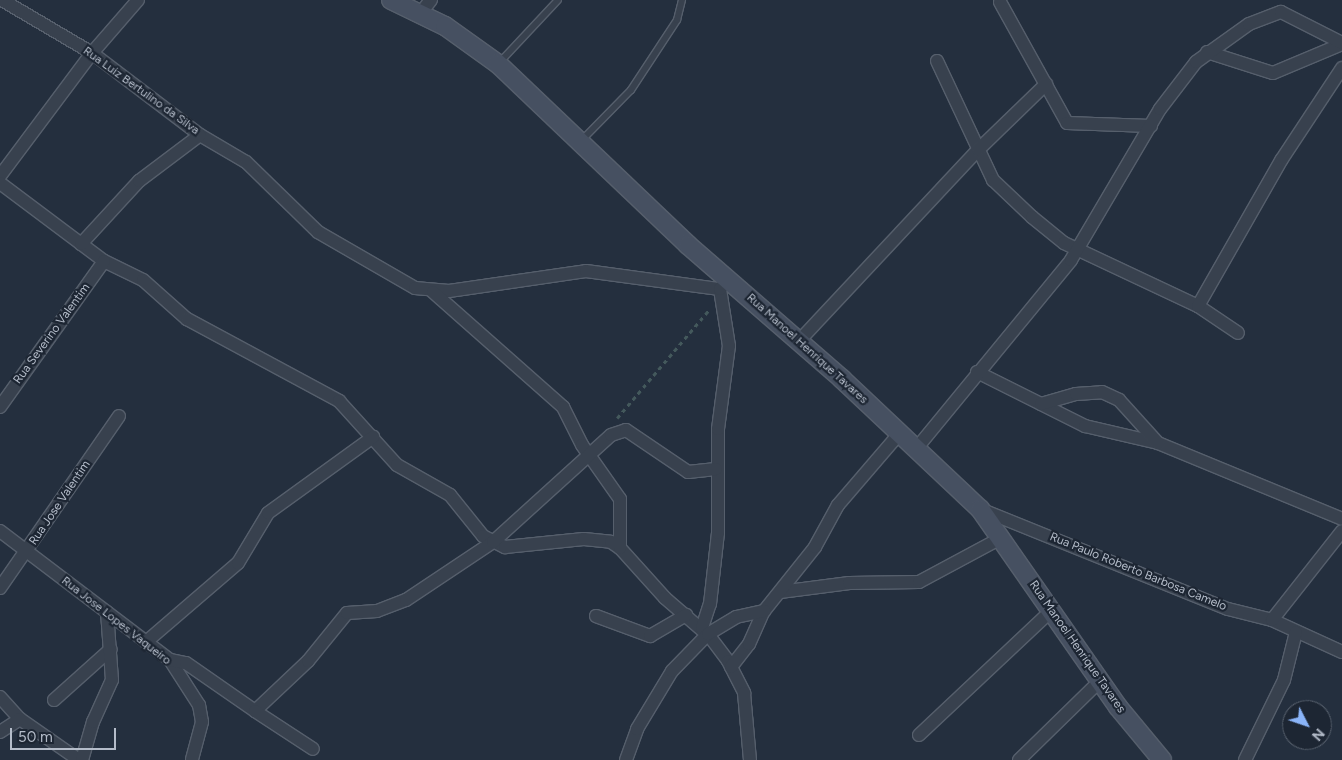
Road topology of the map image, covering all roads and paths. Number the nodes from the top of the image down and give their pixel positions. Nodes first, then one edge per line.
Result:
1 (2, 0) edge
2 (138, 0) edge
3 (391, 0) edge
4 (431, 0) edge
5 (558, 0) edge
6 (682, 0) edge
7 (1000, 2) dead end
8 (420, 14) junction
9 (1342, 43) edge
10 (1207, 52) junction
11 (92, 53) junction
12 (937, 61) dead end
13 (498, 64) junction
14 (1342, 68) edge
15 (1046, 84) junction
16 (1151, 126) junction
17 (200, 135) junction
18 (580, 142) junction
19 (978, 150) junction
20 (0, 176) edge
21 (0, 183) edge
22 (81, 244) junction
23 (1078, 248) junction
24 (104, 261) junction
25 (723, 288) junction
26 (433, 292) junction
27 (1198, 306) junction
28 (1238, 333) dead end
29 (799, 341) junction
30 (977, 372) junction
31 (1041, 404) junction
32 (0, 407) edge
33 (119, 416) dead end
34 (900, 433) junction
35 (611, 435) junction
36 (373, 436) junction
37 (1158, 443) junction
38 (916, 449) junction
39 (589, 453) junction
40 (716, 469) junction
41 (980, 509) junction
42 (1342, 519) edge
43 (0, 531) edge
44 (1342, 531) edge
45 (1001, 538) junction
46 (493, 542) junction
47 (620, 548) junction
48 (27, 551) junction
49 (0, 588) edge
50 (780, 592) junction
51 (1052, 610) junction
52 (764, 611) junction
53 (107, 612) junction
54 (686, 615) junction
55 (596, 616) dead end
56 (1272, 620) junction
57 (705, 631) junction
58 (1296, 632) junction
59 (146, 642) junction
60 (111, 649) junction
61 (1342, 652) edge
62 (170, 660) junction
63 (731, 667) junction
64 (1100, 681) junction
65 (0, 697) edge
66 (54, 700) dead end
67 (256, 711) junction
68 (20, 719) junction
69 (0, 732) edge
70 (919, 735) dead end
71 (313, 749) dead end
72 (80, 760) edge
73 (192, 760) edge
74 (626, 760) edge
75 (750, 760) edge
76 (1019, 760) edge
77 (1162, 760) edge
78 (1245, 760) edge

1 - 11 street, Rua Luiz Bertulino da Silva
2 - 11 street
3 - 8 street, Rua Manoel Henrique Tavares
4 - 8 street
5 - 13 lane
6 - 18 lane
7 - 15 street
8 - 13 street, Rua Manoel Henrique Tavares
9 - 10 street
9 - 10 street
10 - 16 street
11 - 17 street, Rua Luiz Bertulino da Silva
11 - 20 street
12 - 19 street
13 - 18 street, Rua Manoel Henrique Tavares
14 - 27 street
15 - 16 street
15 - 19 street
16 - 23 street
17 - 22 street
17 - 26 street, Rua Luiz Bertulino da Silva
18 - 25 street, Rua Manoel Henrique Tavares
19 - 23 street
19 - 29 street
21 - 22 street
22 - 24 street
23 - 27 street
23 - 30 street
24 - 32 street, Rua Severino Valentim
24 - 36 street
25 - 26 street
25 - 29 street, Rua Manoel Henrique Tavares
25 - 35 path
25 - 40 street
26 - 39 street
27 - 28 street
29 - 34 street, Rua Manoel Henrique Tavares
30 - 31 street
30 - 38 street
31 - 37 street
31 - 37 street
33 - 48 street, Rua Jose Valentim
34 - 38 street, Rua Manoel Henrique Tavares
34 - 50 street
35 - 39 street
35 - 40 street
36 - 46 street
36 - 59 street
37 - 42 street
38 - 41 street, Rua Manoel Henrique Tavares
39 - 46 street
39 - 47 street
40 - 57 street
41 - 45 street, Rua Manoel Henrique Tavares
41 - 56 street, Rua Paulo Roberto Barbosa Camelo
43 - 48 street, Rua Jose Lopes Vaqueiro
44 - 56 street
45 - 50 street
45 - 51 street, Rua Manoel Henrique Tavares
46 - 47 street
46 - 67 street
47 - 54 street
48 - 49 street, Rua Jose Valentim
48 - 53 street, Rua Jose Lopes Vaqueiro
50 - 52 street
51 - 64 street, Rua Manoel Henrique Tavares
51 - 70 street
52 - 57 street
52 - 63 street
53 - 59 street, Rua Jose Lopes Vaqueiro
53 - 60 street
54 - 55 street
54 - 57 street
56 - 58 street, Rua Paulo Roberto Barbosa Camelo
57 - 63 street
57 - 74 street
58 - 61 street, Rua Paulo Roberto Barbosa Camelo
58 - 78 street
59 - 62 street, Rua Jose Lopes Vaqueiro
60 - 66 street
60 - 72 street
62 - 67 street
62 - 73 street, Rua Jose Lopes Vaqueiro
63 - 75 street
64 - 76 street
64 - 77 street, Rua Manoel Henrique Tavares
65 - 68 street
67 - 71 street
68 - 69 street
68 - 72 street

